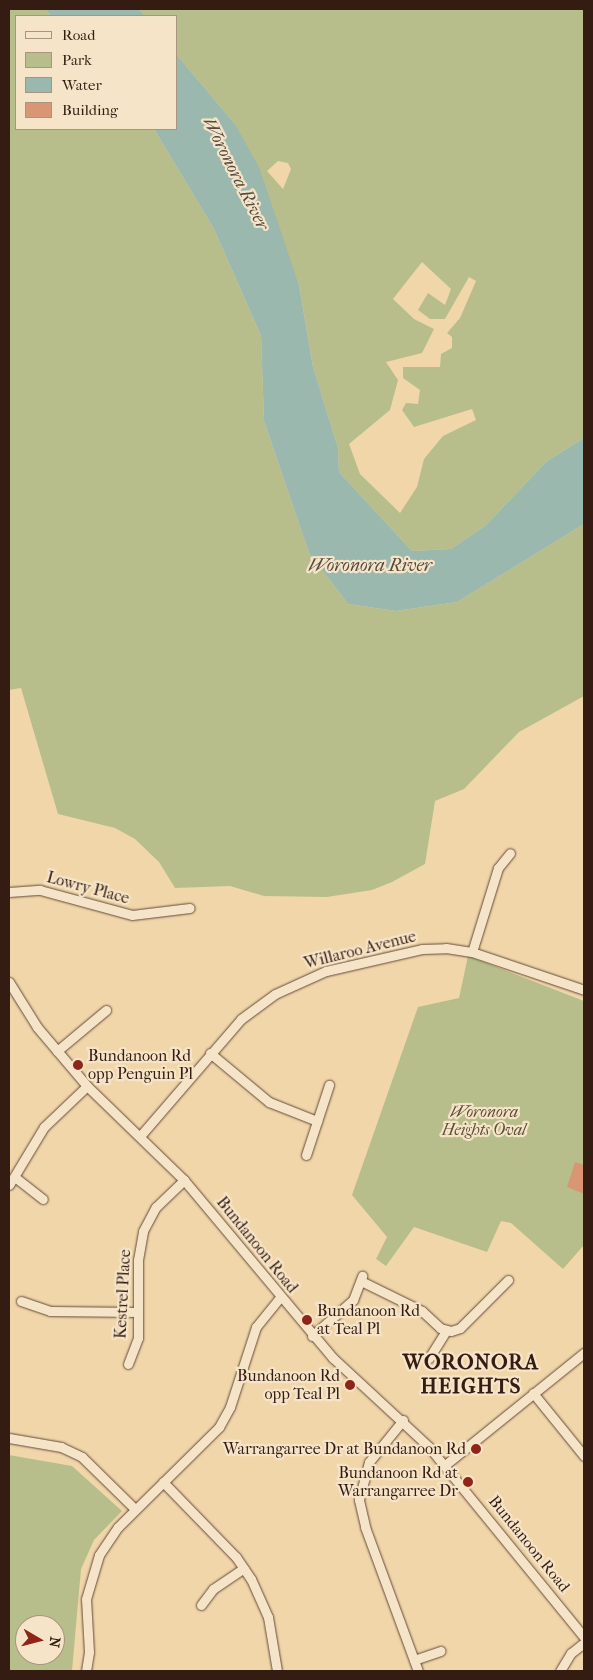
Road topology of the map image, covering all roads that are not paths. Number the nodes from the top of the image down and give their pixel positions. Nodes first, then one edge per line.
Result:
1 (510, 853) dead end
2 (9, 892) edge
3 (190, 908) dead end
4 (472, 952) junction
5 (9, 982) edge
6 (584, 990) edge
7 (106, 1010) dead end
8 (57, 1051) junction
9 (210, 1053) junction
10 (329, 1085) dead end
11 (87, 1086) junction
12 (316, 1121) junction
13 (141, 1135) junction
14 (306, 1155) dead end
15 (16, 1178) junction
16 (184, 1180) junction
17 (9, 1184) edge
18 (43, 1199) dead end
19 (508, 1280) dead end
20 (280, 1297) junction
21 (20, 1301) dead end
22 (138, 1312) junction
23 (446, 1330) junction
24 (312, 1336) junction
25 (584, 1353) edge
26 (428, 1358) dead end
27 (128, 1364) dead end
28 (533, 1393) junction
29 (403, 1420) junction
30 (9, 1438) edge
31 (584, 1456) edge
32 (445, 1465) junction
33 (163, 1482) junction
34 (135, 1509) junction
35 (244, 1568) junction
36 (201, 1605) dead end
37 (584, 1637) edge
38 (584, 1643) edge
39 (440, 1651) dead end
40 (414, 1660) junction
41 (86, 1671) edge
42 (277, 1671) edge
43 (418, 1671) edge
44 (560, 1671) edge

1 - 4 street
2 - 3 street, Lowry Place
4 - 6 street, Willaroo Avenue
4 - 9 street, Willaroo Avenue
5 - 8 street, Bundanoon Road
7 - 8 street
8 - 11 street, Bundanoon Road
9 - 12 street
9 - 13 street, Willaroo Avenue
10 - 12 street
11 - 13 street, Bundanoon Road
11 - 15 street
12 - 14 street
13 - 16 street, Bundanoon Road
15 - 17 street
15 - 18 street
16 - 20 street, Bundanoon Road
16 - 22 street, Kestrel Place
19 - 23 street
20 - 24 street, Bundanoon Road
20 - 33 street
21 - 22 street
22 - 27 street, Kestrel Place
23 - 24 street
23 - 26 street
24 - 29 street, Bundanoon Road
25 - 28 street
28 - 31 street
28 - 32 street
29 - 32 street, Bundanoon Road
29 - 40 street
30 - 34 street
32 - 37 street, Bundanoon Road
33 - 34 street
33 - 35 street
34 - 41 street
35 - 36 street
35 - 42 street
38 - 44 street
39 - 40 street
40 - 43 street

